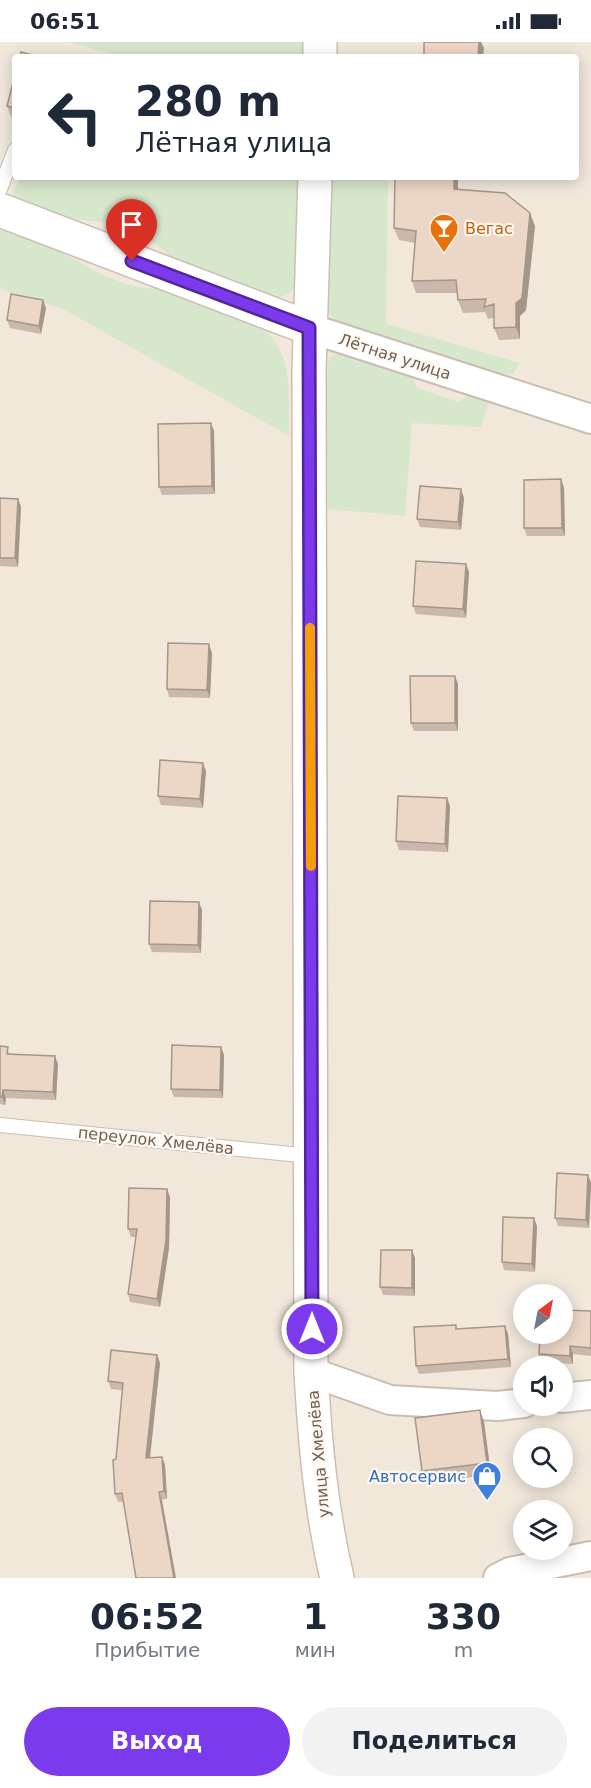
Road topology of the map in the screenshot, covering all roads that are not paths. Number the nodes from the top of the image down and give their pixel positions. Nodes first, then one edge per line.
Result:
1 (12, 158) edge
2 (315, 180) edge
3 (0, 189) edge
4 (0, 210) edge
5 (309, 328) junction
6 (591, 419) edge
7 (0, 1125) edge
8 (312, 1156) junction
9 (311, 1372) junction
10 (591, 1395) edge
11 (573, 1397) edge
12 (513, 1404) edge
13 (591, 1556) edge
14 (337, 1578) edge
15 (498, 1578) edge

1 - 3 lane
2 - 5 main road, улица Хмелёва
4 - 5 main road, Лётная улица
5 - 6 street, Лётная улица
5 - 8 main road, улица Хмелёва
7 - 8 lane, переулок Хмелёва
8 - 9 main road, улица Хмелёва
9 - 12 street
9 - 14 main road, улица Хмелёва
10 - 11 street
13 - 15 street

